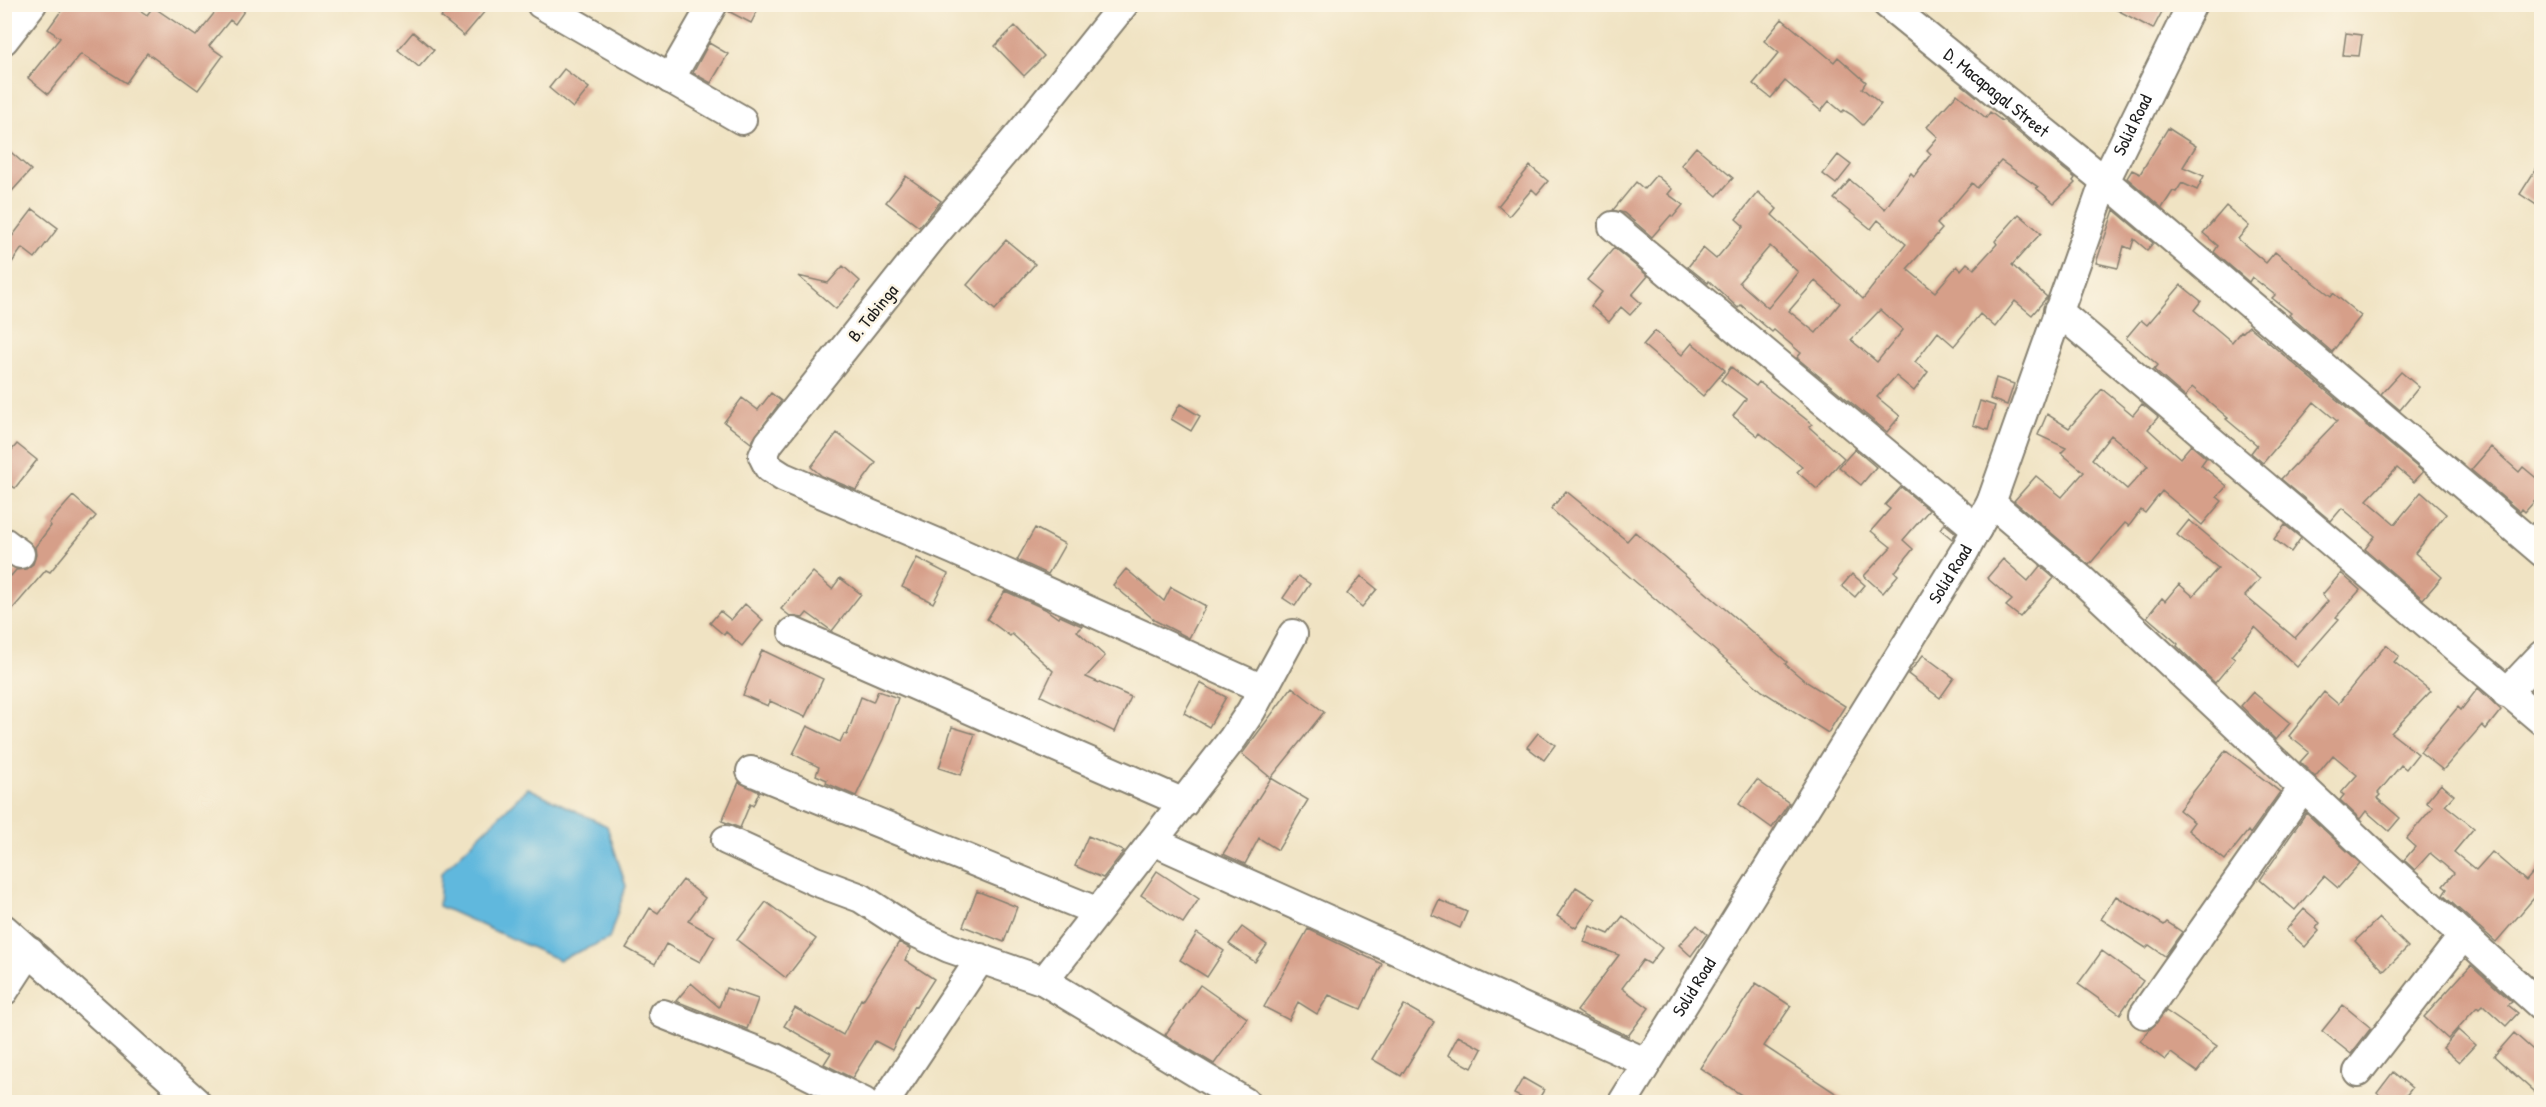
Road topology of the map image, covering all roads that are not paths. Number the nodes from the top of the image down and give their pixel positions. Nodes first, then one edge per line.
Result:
1 (32, 4) edge
2 (541, 4) edge
3 (713, 4) edge
4 (1887, 4) edge
5 (2192, 4) edge
6 (1112, 9) edge
7 (4, 40) edge
8 (670, 80) junction
9 (742, 120) dead end
10 (2105, 181) junction
11 (1613, 226) dead end
12 (2058, 311) junction
13 (1991, 503) junction
14 (1977, 529) junction
15 (2541, 552) edge
16 (794, 632) dead end
17 (1293, 634) dead end
18 (2541, 655) edge
19 (1263, 689) junction
20 (2506, 693) junction
21 (2541, 720) edge
22 (751, 771) dead end
23 (2303, 788) junction
24 (1184, 803) junction
25 (726, 840) dead end
26 (1153, 841) junction
27 (1096, 911) junction
28 (4, 929) edge
29 (2463, 936) junction
30 (30, 951) junction
31 (981, 958) junction
32 (1044, 981) junction
33 (4, 992) edge
34 (2541, 1007) edge
35 (663, 1014) dead end
36 (2144, 1014) dead end
37 (1647, 1063) junction
38 (2358, 1072) dead end
39 (196, 1102) edge
40 (864, 1102) edge
41 (885, 1102) edge
42 (1245, 1102) edge
43 (1623, 1102) edge

1 - 7 street
2 - 8 street
3 - 8 street
4 - 10 street, D. Macapagal Street
5 - 10 street, Solid Road
6 - 19 street, B. Tabinga
8 - 9 street
10 - 12 street, Solid Road
10 - 15 street, D. Macapagal Street
11 - 14 street
12 - 13 street, Solid Road
12 - 20 street
13 - 14 street, Solid Road
13 - 23 street
14 - 37 street, Solid Road
16 - 24 street
17 - 19 street
18 - 20 street
19 - 24 street
20 - 21 street
22 - 27 street
23 - 29 street
23 - 36 street
24 - 26 street
25 - 31 street
26 - 27 street
26 - 37 street
27 - 32 street
28 - 30 street
29 - 34 street
29 - 38 street
30 - 33 street
30 - 39 street
31 - 32 street
31 - 41 street
32 - 42 street
35 - 40 street
37 - 43 street, Solid Road

